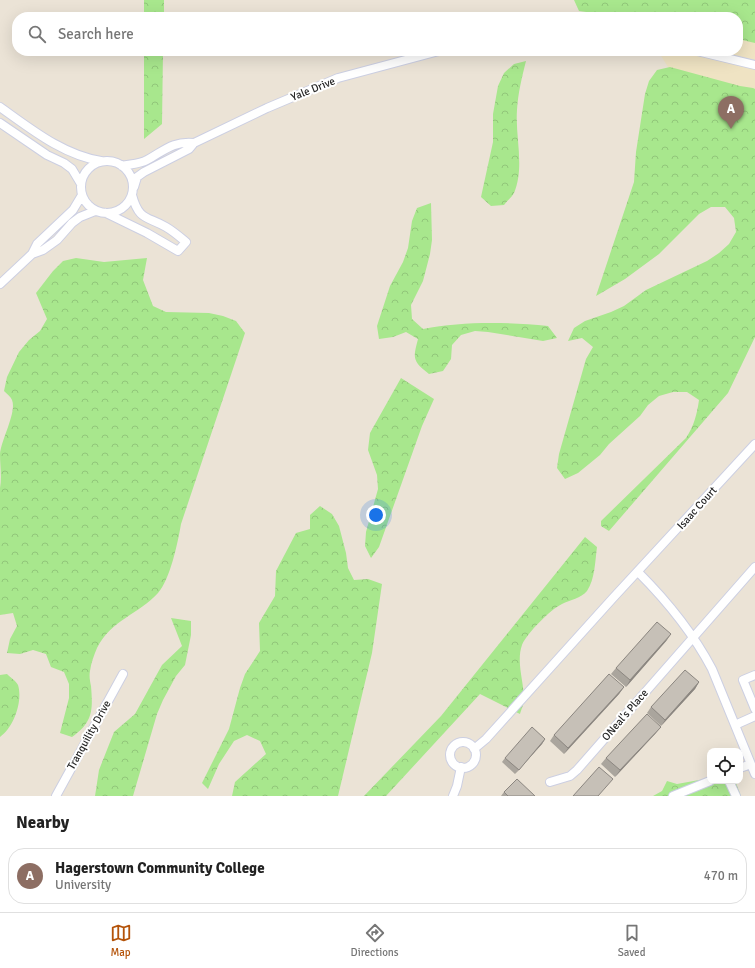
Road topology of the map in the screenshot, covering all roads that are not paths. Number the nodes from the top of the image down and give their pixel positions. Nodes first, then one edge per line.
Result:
1 (420, 56) edge
2 (718, 56) edge
3 (755, 65) edge
4 (0, 107) edge
5 (0, 123) edge
6 (194, 143) junction
7 (102, 162) junction
8 (122, 166) junction
9 (81, 184) junction
10 (133, 192) junction
11 (82, 195) junction
12 (95, 211) junction
13 (106, 214) junction
14 (32, 254) junction
15 (0, 284) edge
16 (755, 444) edge
17 (755, 566) edge
18 (638, 572) junction
19 (693, 637) junction
20 (123, 674) dead end
21 (755, 675) edge
22 (755, 708) edge
23 (755, 716) edge
24 (735, 725) junction
25 (474, 749) junction
26 (751, 764) junction
27 (743, 767) edge
28 (461, 768) junction
29 (755, 774) edge
30 (550, 782) dead end
31 (707, 782) edge
32 (730, 784) edge
33 (56, 796) edge
34 (453, 796) edge
35 (673, 796) edge
36 (736, 796) edge

1 - 6 street, Yale Drive
2 - 3 street
4 - 7 street
5 - 9 street
6 - 8 street, Yale Drive
6 - 10 street, Yale Drive
7 - 8 street
7 - 9 street
8 - 10 street
9 - 11 street
10 - 13 street
10 - 13 street
11 - 12 street
11 - 14 street
12 - 13 street
12 - 14 street
14 - 15 street
16 - 18 street, Isaac Court
17 - 19 street, ONeal's Place
18 - 19 street
18 - 25 street, Isaac Court
19 - 24 street
19 - 30 street, ONeal's Place
20 - 33 street, Tranquility Drive
21 - 22 street
23 - 24 street
24 - 26 street
25 - 28 street
25 - 28 street
26 - 27 street
26 - 29 street
28 - 34 street
31 - 35 street
32 - 36 street

